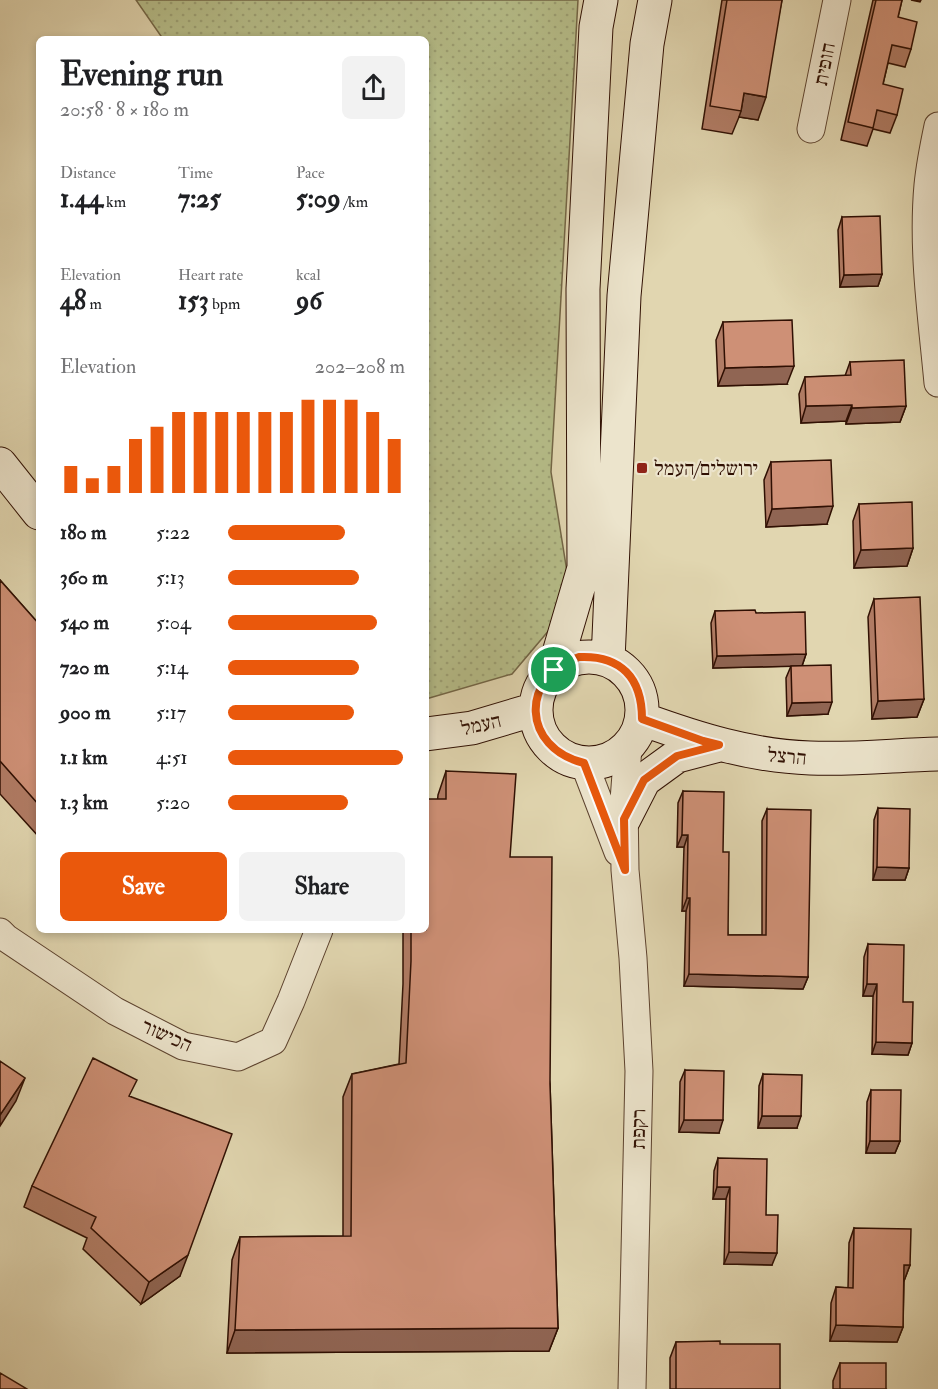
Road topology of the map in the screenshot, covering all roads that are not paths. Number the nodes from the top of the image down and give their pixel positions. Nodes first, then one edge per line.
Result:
1 (601, 0) edge
2 (655, 0) edge
3 (837, 0) edge
4 (938, 126) edge
5 (811, 129) dead end
6 (938, 383) edge
7 (0, 464) edge
8 (36, 509) edge
9 (608, 660) junction
10 (554, 670) junction
11 (536, 709) junction
12 (635, 733) junction
13 (429, 734) edge
14 (719, 745) junction
15 (938, 754) edge
16 (584, 763) junction
17 (624, 819) junction
18 (625, 870) junction
19 (0, 932) edge
20 (318, 933) edge
21 (632, 1389) edge

1 - 10 street
2 - 9 street
3 - 5 street, חופית
4 - 6 street
7 - 8 street
9 - 10 street
9 - 12 street
10 - 11 street
11 - 13 street, העמל
11 - 16 street
12 - 14 street, הרצל
12 - 16 street
12 - 17 street, רקפת
14 - 15 street, הרצל
14 - 17 street
16 - 18 street, רקפת
17 - 18 street, רקפת
18 - 21 street, רקפת
19 - 20 street, הכישור

